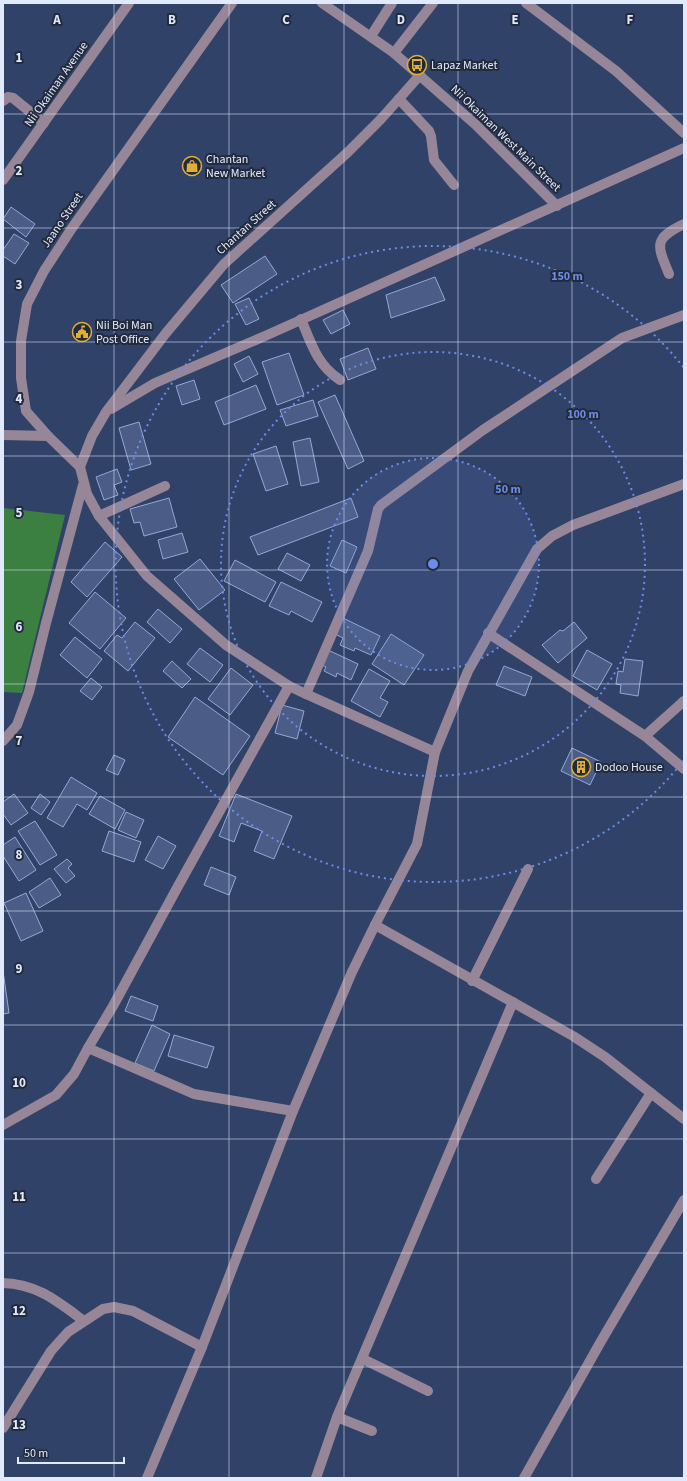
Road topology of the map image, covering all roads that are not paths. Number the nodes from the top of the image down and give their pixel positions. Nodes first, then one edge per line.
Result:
1 (129, 3) edge
2 (232, 3) edge
3 (322, 3) edge
4 (392, 3) edge
5 (433, 3) edge
6 (526, 3) edge
7 (371, 36) junction
8 (394, 52) junction
9 (420, 75) junction
10 (399, 99) junction
11 (3, 101) edge
12 (44, 123) junction
13 (684, 133) edge
14 (684, 150) edge
15 (3, 180) edge
16 (454, 185) dead end
17 (557, 206) junction
18 (684, 224) edge
19 (670, 274) dead end
20 (684, 315) edge
21 (301, 319) junction
22 (340, 380) dead end
23 (106, 412) junction
24 (3, 435) edge
25 (48, 436) junction
26 (80, 467) junction
27 (84, 483) junction
28 (684, 484) edge
29 (165, 486) dead end
30 (99, 516) junction
31 (488, 633) junction
32 (289, 686) junction
33 (306, 694) junction
34 (684, 701) edge
35 (645, 736) junction
36 (3, 741) edge
37 (435, 752) junction
38 (684, 769) edge
39 (528, 869) dead end
40 (375, 925) junction
41 (472, 981) junction
42 (513, 1002) junction
43 (88, 1048) junction
44 (650, 1093) junction
45 (293, 1111) junction
46 (684, 1119) edge
47 (3, 1125) edge
48 (596, 1179) dead end
49 (684, 1200) edge
50 (3, 1283) edge
51 (84, 1321) junction
52 (202, 1347) junction
53 (363, 1359) junction
54 (428, 1390) dead end
55 (338, 1417) junction
56 (3, 1428) edge
57 (372, 1431) dead end
58 (147, 1478) edge
59 (316, 1478) edge
60 (524, 1478) edge

1 - 12 street, Nii Okaiman Avenue
2 - 25 street, Jaano Street
3 - 7 street, Nii Okaiman West Main Street
4 - 7 street
5 - 8 street
6 - 13 street
7 - 8 street, Nii Okaiman West Main Street
8 - 9 street, Nii Okaiman West Main Street
9 - 10 street, Chantan Street
9 - 17 street, Nii Okaiman West Main Street
10 - 16 street
10 - 23 street, Chantan Street
11 - 12 street
12 - 15 street, Nii Okaiman Avenue
14 - 17 street
17 - 21 street
18 - 19 street
20 - 33 street
21 - 22 street
21 - 23 street
23 - 26 street, Chantan Street
24 - 25 street
25 - 26 street, Jaano Street
26 - 27 street
27 - 30 street
27 - 36 street
28 - 31 street
29 - 30 street
30 - 32 street
31 - 35 street
31 - 37 street
32 - 33 street
32 - 43 street
33 - 37 street
34 - 35 street
35 - 38 street
37 - 40 street
39 - 41 street
40 - 41 street
40 - 45 street
41 - 42 street
42 - 44 street
42 - 53 street
43 - 45 street
43 - 47 street
44 - 46 street
44 - 48 street
45 - 52 street
49 - 60 street
50 - 51 street
51 - 52 street
51 - 56 street
52 - 58 street
53 - 54 street
53 - 55 street
55 - 57 street
55 - 59 street

